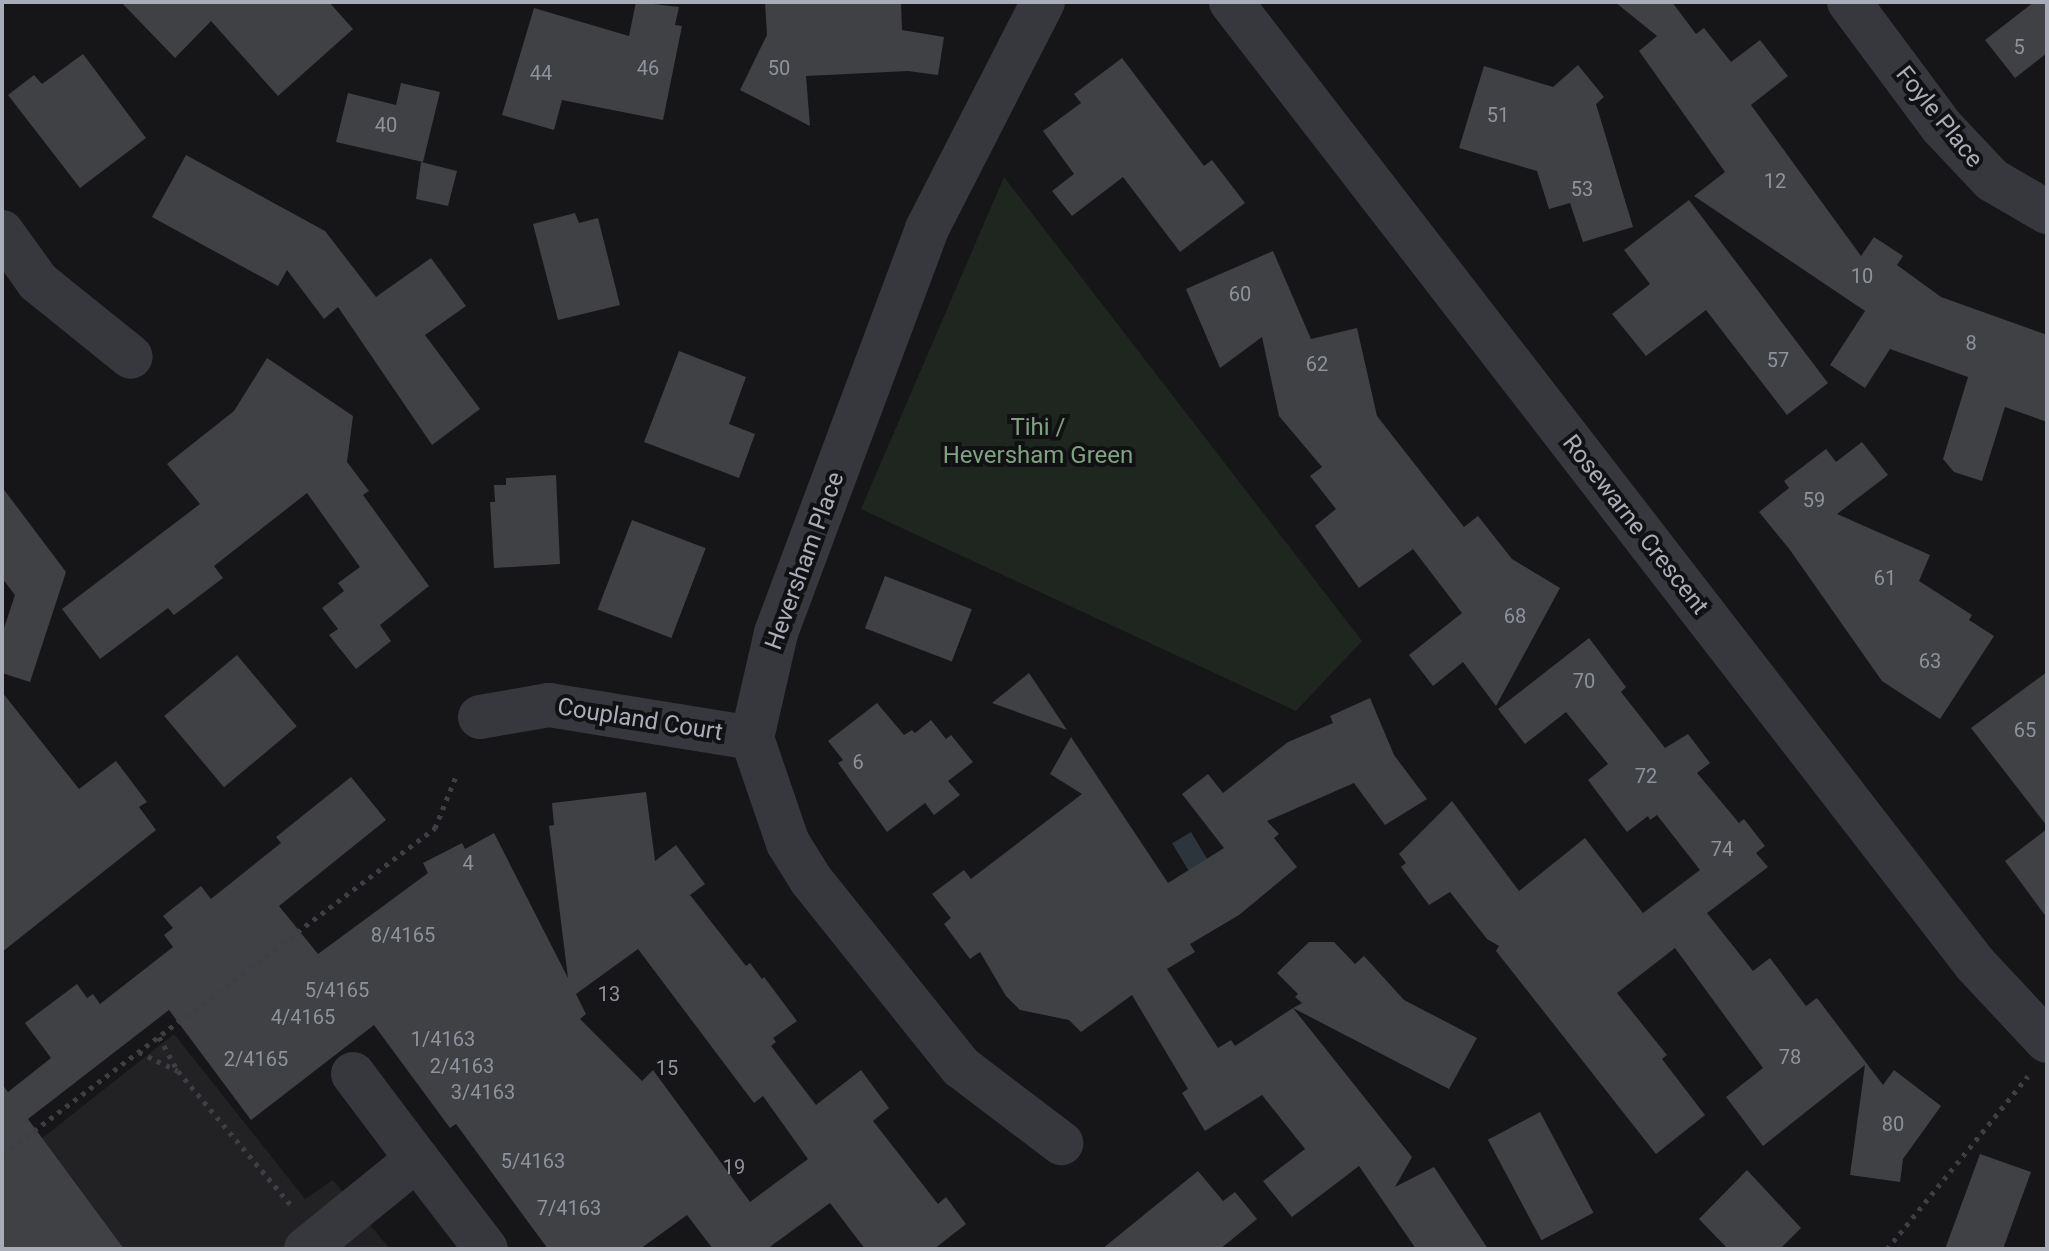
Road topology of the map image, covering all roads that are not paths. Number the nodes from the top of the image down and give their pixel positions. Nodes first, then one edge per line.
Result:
1 (1043, 2) edge
2 (1231, 2) edge
3 (1849, 2) edge
4 (2047, 212) edge
5 (2, 232) edge
6 (131, 357) dead end
7 (480, 717) dead end
8 (752, 738) junction
9 (2041, 1054) edge
10 (353, 1074) dead end
11 (1061, 1143) dead end
12 (417, 1159) junction
13 (303, 1232) edge
14 (486, 1249) edge

1 - 8 street, Heversham Place
2 - 9 street, Rosewarne Crescent
3 - 4 street, Foyle Place
5 - 6 street
7 - 8 street, Coupland Court
8 - 11 street
10 - 12 street
12 - 13 street
12 - 14 street

